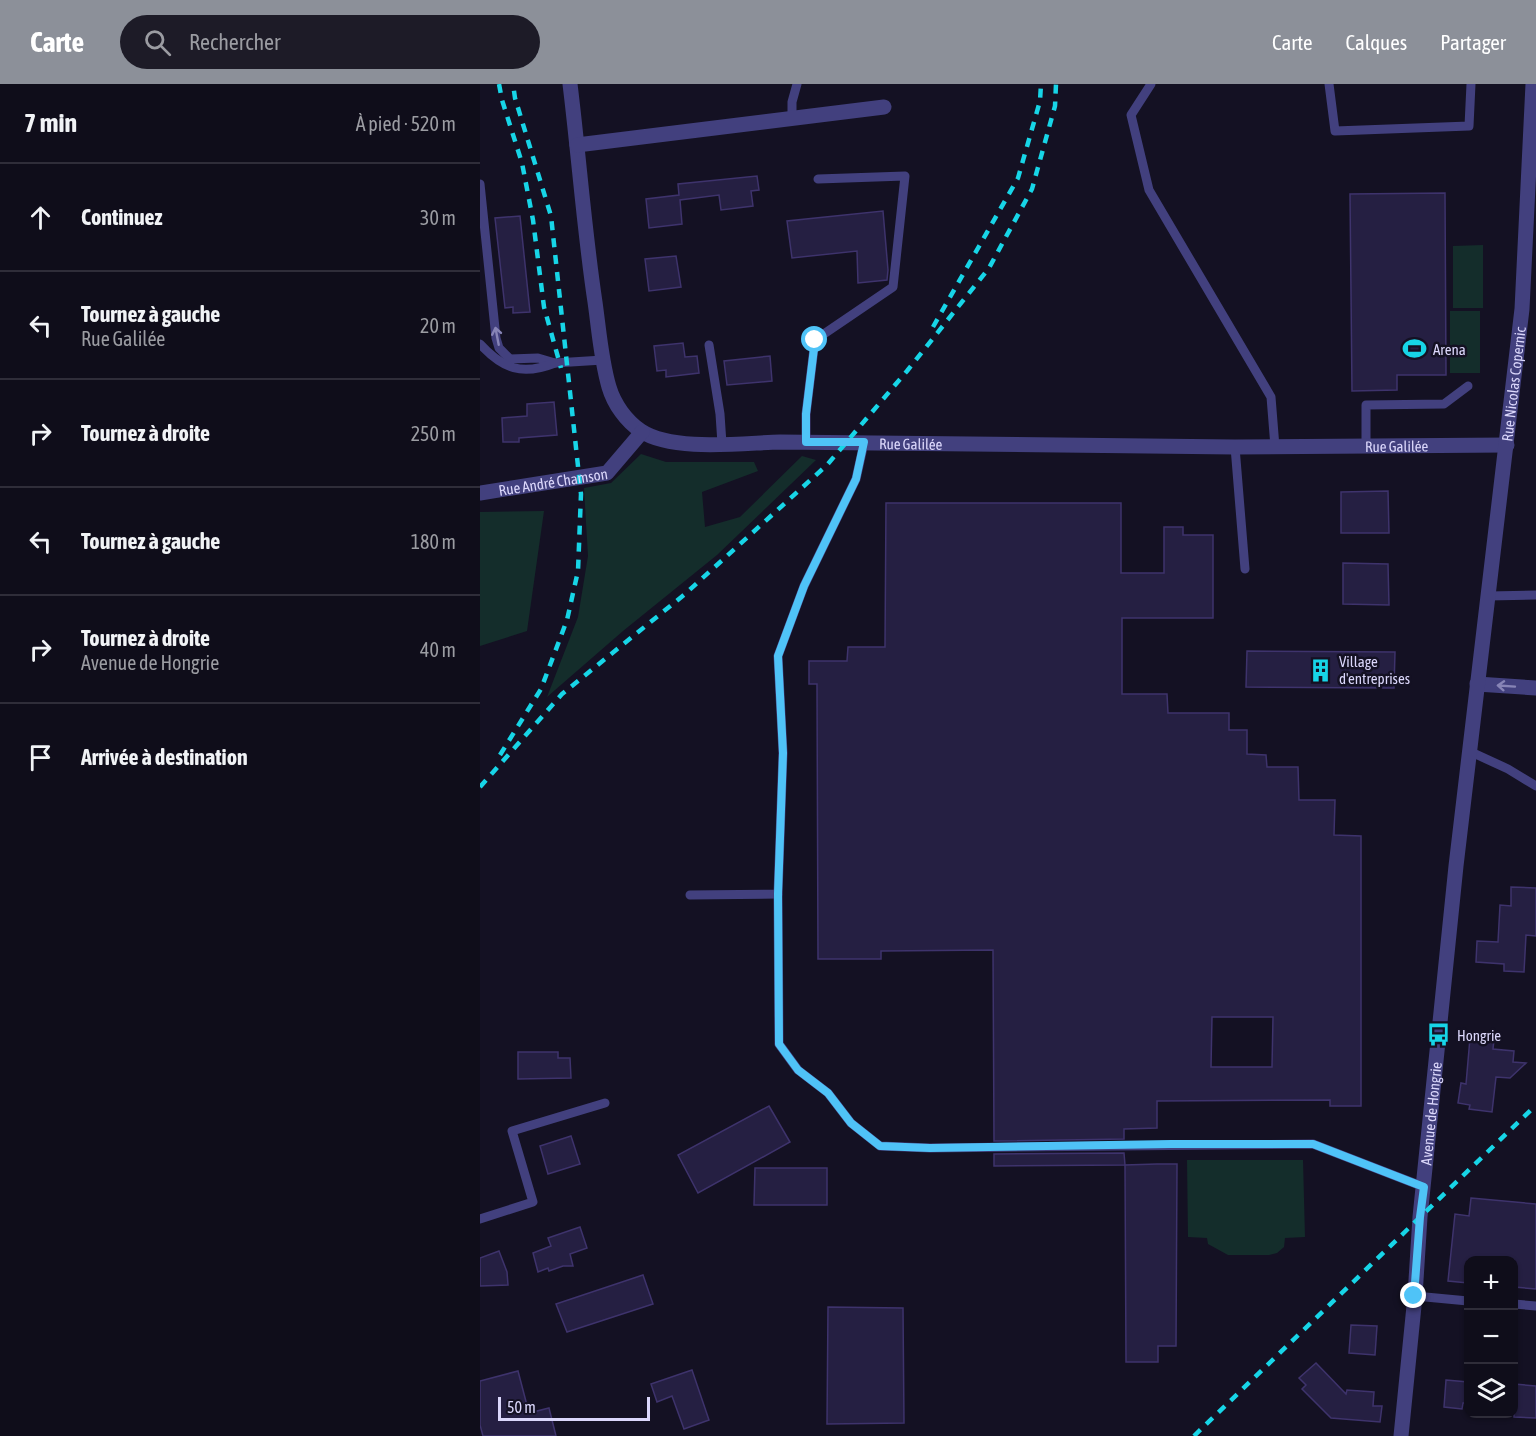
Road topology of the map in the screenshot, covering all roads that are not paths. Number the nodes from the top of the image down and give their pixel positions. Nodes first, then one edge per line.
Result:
1 (570, 84) edge
2 (797, 84) edge
3 (1151, 84) edge
4 (1329, 84) edge
5 (1472, 84) edge
6 (1533, 84) edge
7 (884, 107) dead end
8 (1534, 110) edge
9 (792, 118) junction
10 (577, 145) junction
11 (1533, 168) edge
12 (818, 179) dead end
13 (480, 184) edge
14 (1530, 274) edge
15 (480, 344) edge
16 (709, 345) dead end
17 (603, 360) junction
18 (555, 363) junction
19 (1468, 386) dead end
20 (642, 432) junction
21 (806, 442) junction
22 (864, 442) junction
23 (722, 444) junction
24 (1507, 445) junction
25 (1366, 446) junction
26 (1235, 447) junction
27 (1275, 447) junction
28 (480, 493) edge
29 (1245, 569) dead end
30 (1536, 595) edge
31 (1488, 596) junction
32 (1477, 684) junction
33 (1536, 688) edge
34 (1469, 752) junction
35 (1536, 786) edge
36 (778, 894) junction
37 (690, 895) dead end
38 (605, 1103) dead end
39 (1424, 1187) junction
40 (480, 1219) edge
41 (1414, 1296) junction
42 (1464, 1301) edge
43 (1518, 1304) edge
44 (1536, 1306) edge
45 (1401, 1436) edge

1 - 10 street, Rue Galilée
2 - 9 lane
3 - 27 lane
4 - 5 lane
6 - 8 street, Rue Nicolas Copernic
7 - 9 street
8 - 11 street, Rue Nicolas Copernic
9 - 10 street
10 - 17 street, Rue Galilée
11 - 14 street, Rue Nicolas Copernic
12 - 21 lane
18 -> 13 lane
14 - 24 street, Rue Nicolas Copernic
15 - 18 lane
16 - 23 lane
17 - 18 lane
17 - 20 street, Rue Galilée
19 - 25 lane
20 - 23 street, Rue Galilée
20 - 28 street, Rue André Chamson
21 - 22 street, Rue Galilée
21 - 23 street, Rue Galilée
22 - 26 street, Rue Galilée
22 - 36 lane
24 - 25 street, Rue Galilée
24 - 31 street, Rue Nicolas Copernic
25 - 27 street, Rue Galilée
26 - 27 street, Rue Galilée
26 - 29 lane
30 - 31 lane
31 - 32 street, Rue Nicolas Copernic
33 -> 32 street
32 - 34 street, Avenue de Hongrie
34 - 35 lane
34 - 39 street, Avenue de Hongrie
36 - 37 lane
36 - 39 lane
38 - 40 lane
39 - 41 street, Avenue de Hongrie
41 - 42 lane
41 - 45 street, Avenue de Hongrie
43 - 44 lane

